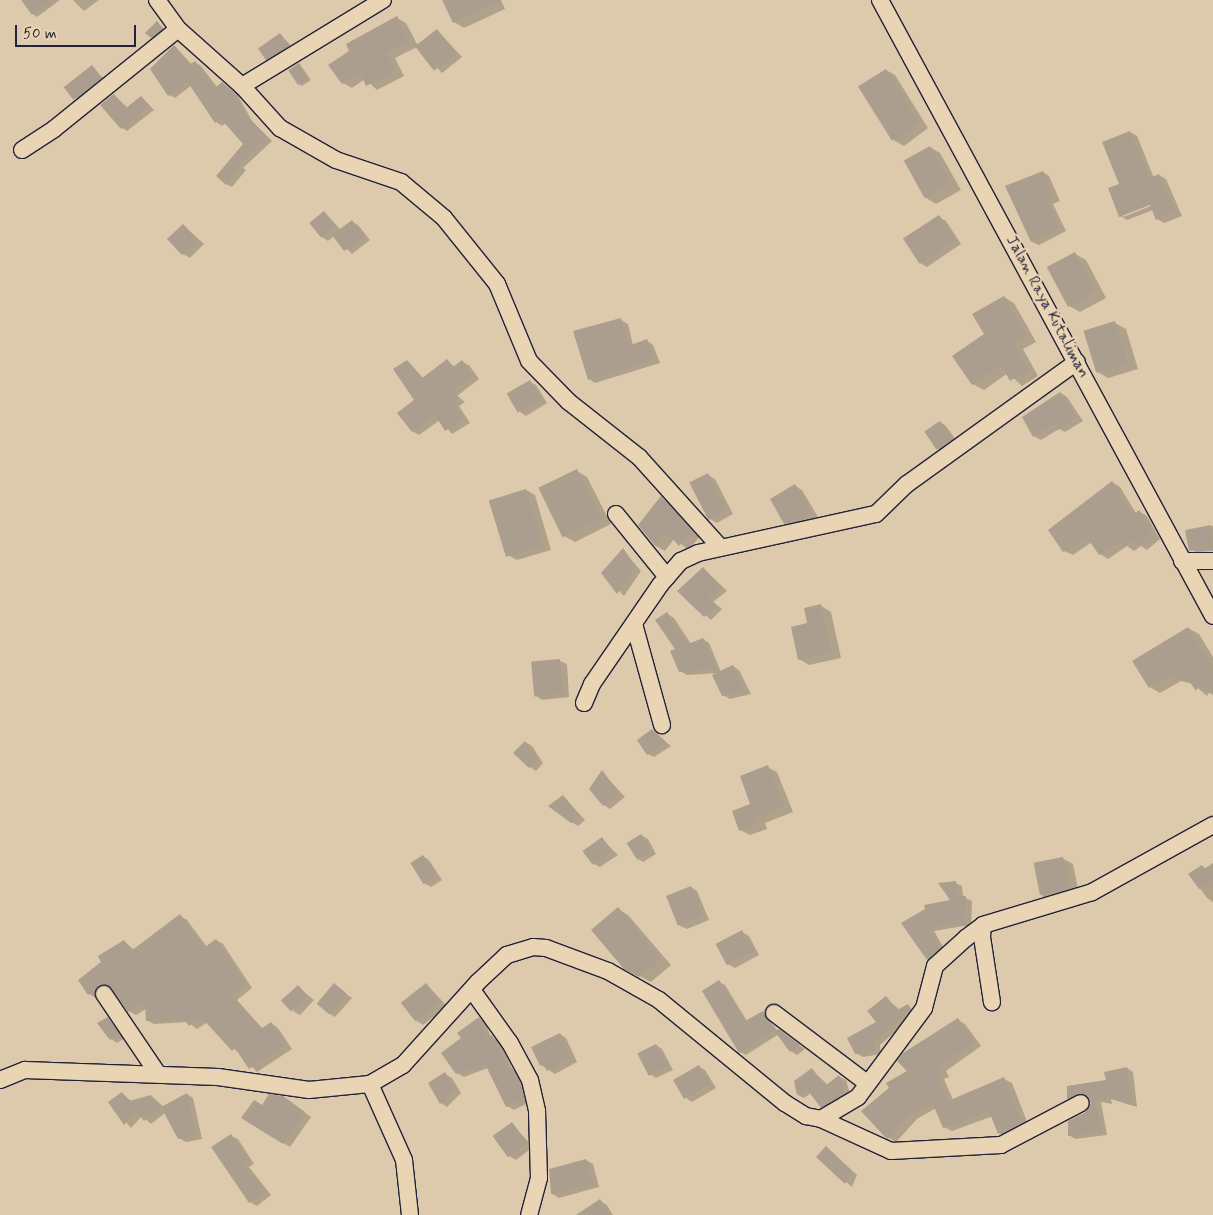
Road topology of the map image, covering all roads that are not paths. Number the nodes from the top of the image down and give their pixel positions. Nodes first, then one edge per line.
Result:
1 (157, 0) edge
2 (383, 0) edge
3 (880, 0) edge
4 (178, 30) junction
5 (242, 86) junction
6 (22, 150) dead end
7 (1077, 362) junction
8 (616, 514) dead end
9 (721, 548) junction
10 (1182, 561) junction
11 (1213, 561) edge
12 (667, 577) junction
13 (1213, 616) edge
14 (634, 624) junction
15 (584, 703) dead end
16 (662, 725) dead end
17 (1213, 825) edge
18 (983, 925) junction
19 (472, 990) junction
20 (104, 994) dead end
21 (992, 1002) dead end
22 (774, 1013) dead end
23 (158, 1074) junction
24 (0, 1080) edge
25 (867, 1083) junction
26 (370, 1084) junction
27 (1081, 1103) dead end
28 (821, 1119) junction
29 (410, 1215) edge
30 (529, 1215) edge

1 - 4 street
2 - 5 street
3 - 7 street, Jalan Raya Kutaliman
4 - 5 street
4 - 6 street
5 - 9 street
7 - 9 street
7 - 10 street, Jalan Raya Kutaliman
8 - 12 street
9 - 12 street
10 - 11 street
10 - 13 street, Jalan Raya Kutaliman
12 - 14 street
14 - 15 street
14 - 16 street
17 - 18 street
18 - 21 street
18 - 25 street
19 - 26 street
19 - 28 street
19 - 30 street
20 - 23 street
22 - 25 street
23 - 24 street
23 - 26 street
25 - 28 street
26 - 29 street
27 - 28 street

